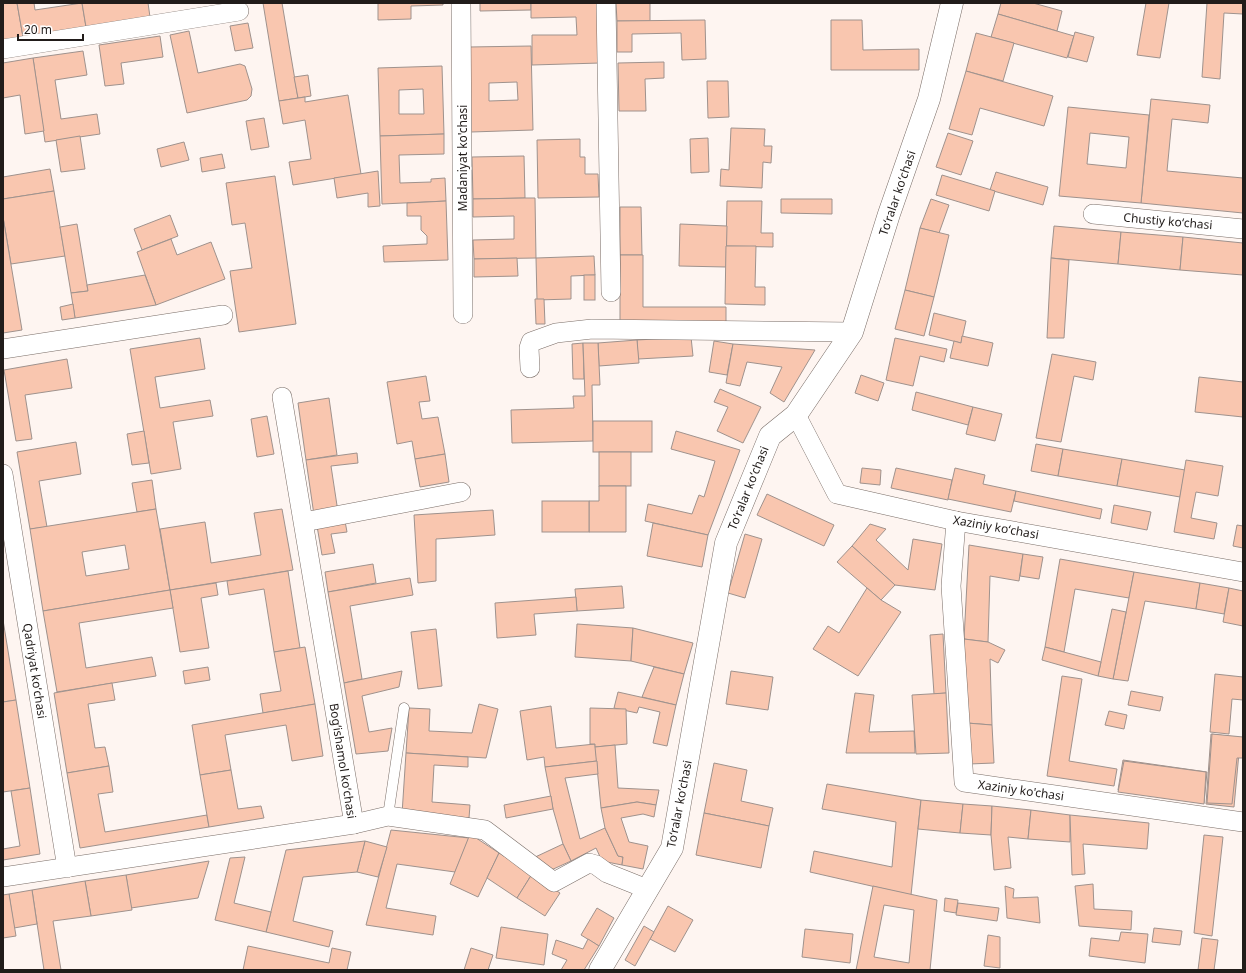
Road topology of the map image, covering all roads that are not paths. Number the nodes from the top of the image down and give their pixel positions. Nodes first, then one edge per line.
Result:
1 (461, 3) edge
2 (606, 3) edge
3 (952, 3) edge
4 (239, 11) dead end
5 (3, 48) edge
6 (1093, 214) dead end
7 (1243, 228) edge
8 (610, 292) dead end
9 (463, 314) dead end
10 (223, 315) dead end
11 (852, 332) junction
12 (3, 349) edge
13 (530, 368) dead end
14 (282, 397) dead end
15 (796, 415) junction
16 (3, 474) edge
17 (461, 492) dead end
18 (956, 521) junction
19 (304, 522) junction
20 (1243, 572) edge
21 (404, 708) dead end
22 (388, 816) junction
23 (1243, 822) edge
24 (354, 824) junction
25 (67, 868) junction
26 (3, 877) edge
27 (647, 889) junction
28 (600, 970) edge

1 - 9 street, Madaniyat ko'chasi
2 - 8 street
3 - 11 street, Toʻralar koʻchasi
4 - 5 street
6 - 7 street, Chustiy koʻchasi
10 - 12 street
11 - 13 street
11 - 15 street, Toʻralar koʻchasi
14 - 19 street, Bogʻishamol koʻchasi
15 - 18 street, Xaziniy koʻchasi
15 - 27 street, Toʻralar koʻchasi
16 - 25 street, Qadriyat koʻchasi
17 - 19 street
18 - 20 street, Xaziniy koʻchasi
18 - 23 street, Xaziniy ko'chasi
19 - 24 street, Bogʻishamol koʻchasi
21 - 22 lane
22 - 24 street
22 - 27 street
24 - 25 street, Bogʻishamol koʻchasi
25 - 26 street, Bogʻishamol koʻchasi
27 - 28 street, Toʻralar koʻchasi

